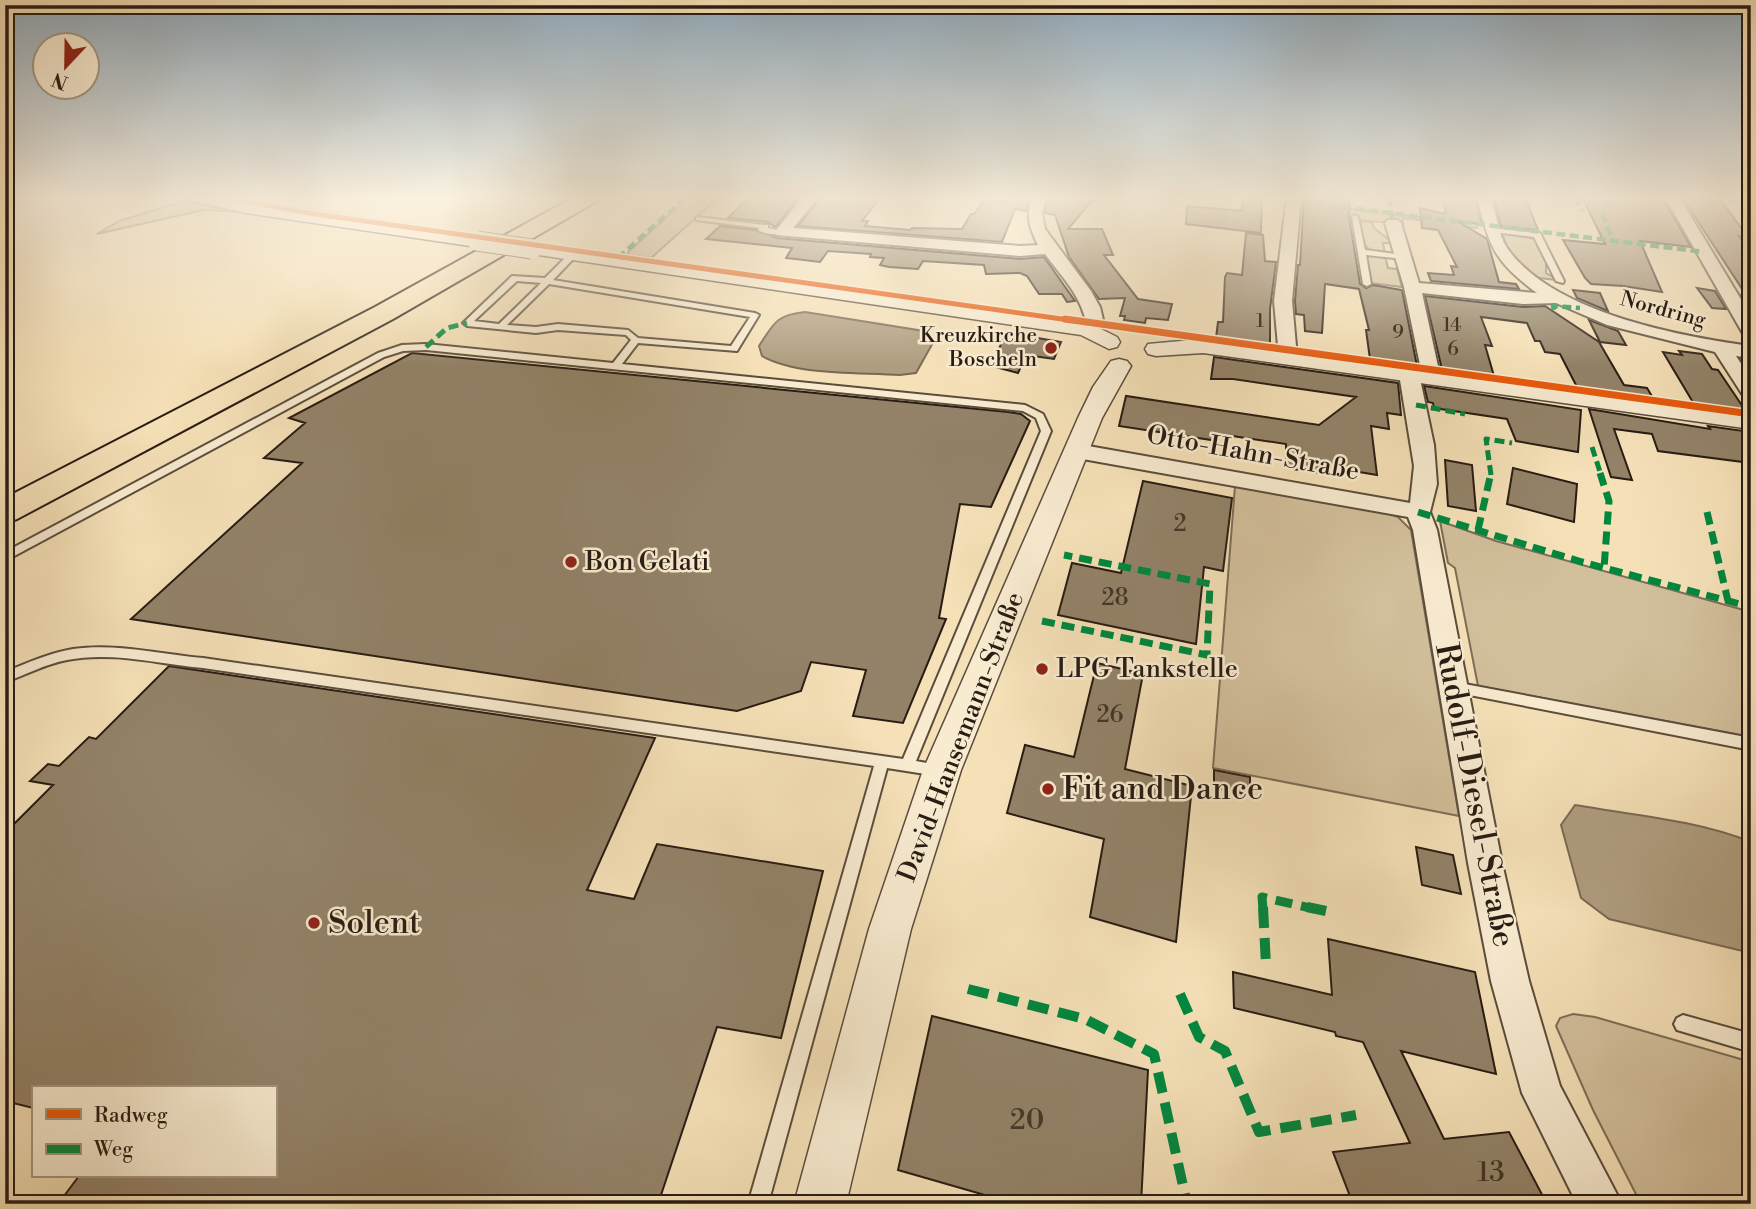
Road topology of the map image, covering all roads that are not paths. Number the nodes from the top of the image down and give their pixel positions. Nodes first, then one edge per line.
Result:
1 (490, 253) edge
2 (558, 253) edge
3 (1053, 253) edge
4 (1288, 253) edge
5 (1361, 253) edge
6 (1373, 253) edge
7 (1403, 253) edge
8 (1503, 253) edge
9 (1545, 253) edge
10 (1705, 253) edge
11 (573, 256) junction
12 (1404, 257) junction
13 (547, 281) junction
14 (1367, 284) dead end
15 (1412, 287) junction
16 (1560, 289) junction
17 (500, 327) junction
18 (1087, 329) junction
19 (1751, 332) edge
20 (636, 340) junction
21 (1287, 346) dead end
22 (1722, 349) junction
23 (1751, 352) edge
24 (1114, 354) junction
25 (616, 366) junction
26 (1418, 370) junction
27 (1751, 393) edge
28 (1751, 422) edge
29 (1077, 451) junction
30 (5, 512) edge
31 (1418, 512) junction
32 (5, 557) edge
33 (5, 677) edge
34 (1454, 687) junction
35 (1751, 744) edge
36 (882, 761) junction
37 (925, 768) junction
38 (1684, 1024) dead end
39 (1751, 1043) edge
40 (758, 1204) edge
41 (820, 1204) edge
42 (1600, 1204) edge

1 - 30 main road
2 - 11 street, bridge
3 - 18 street
4 - 21 street
5 - 14 lane
6 - 12 lane
7 - 12 street
8 - 16 street, Nordring
9 - 16 lane
10 - 19 street
11 - 13 lane
11 - 18 street
12 - 15 street
13 - 17 lane
13 - 17 lane
13 - 20 lane
15 - 16 street
15 - 26 street
16 - 22 street, Nordring
17 - 20 lane
18 - 24 street
20 - 25 lane
22 - 23 street, Nordring
22 - 27 street, Nordring
24 - 26 street
24 - 29 street, David-Hansemann-Straße
25 - 32 lane
25 - 37 lane
26 - 28 street
26 - 31 street, Rudolf-Diesel-Straße
29 - 31 street, Otto-Hahn-Straße
29 - 37 street, David-Hansemann-Straße
31 - 34 street, Rudolf-Diesel-Straße
33 - 36 lane
34 - 35 lane
34 - 42 street, Rudolf-Diesel-Straße
36 - 37 lane
36 - 40 lane
37 - 41 street, David-Hansemann-Straße
38 - 39 lane

